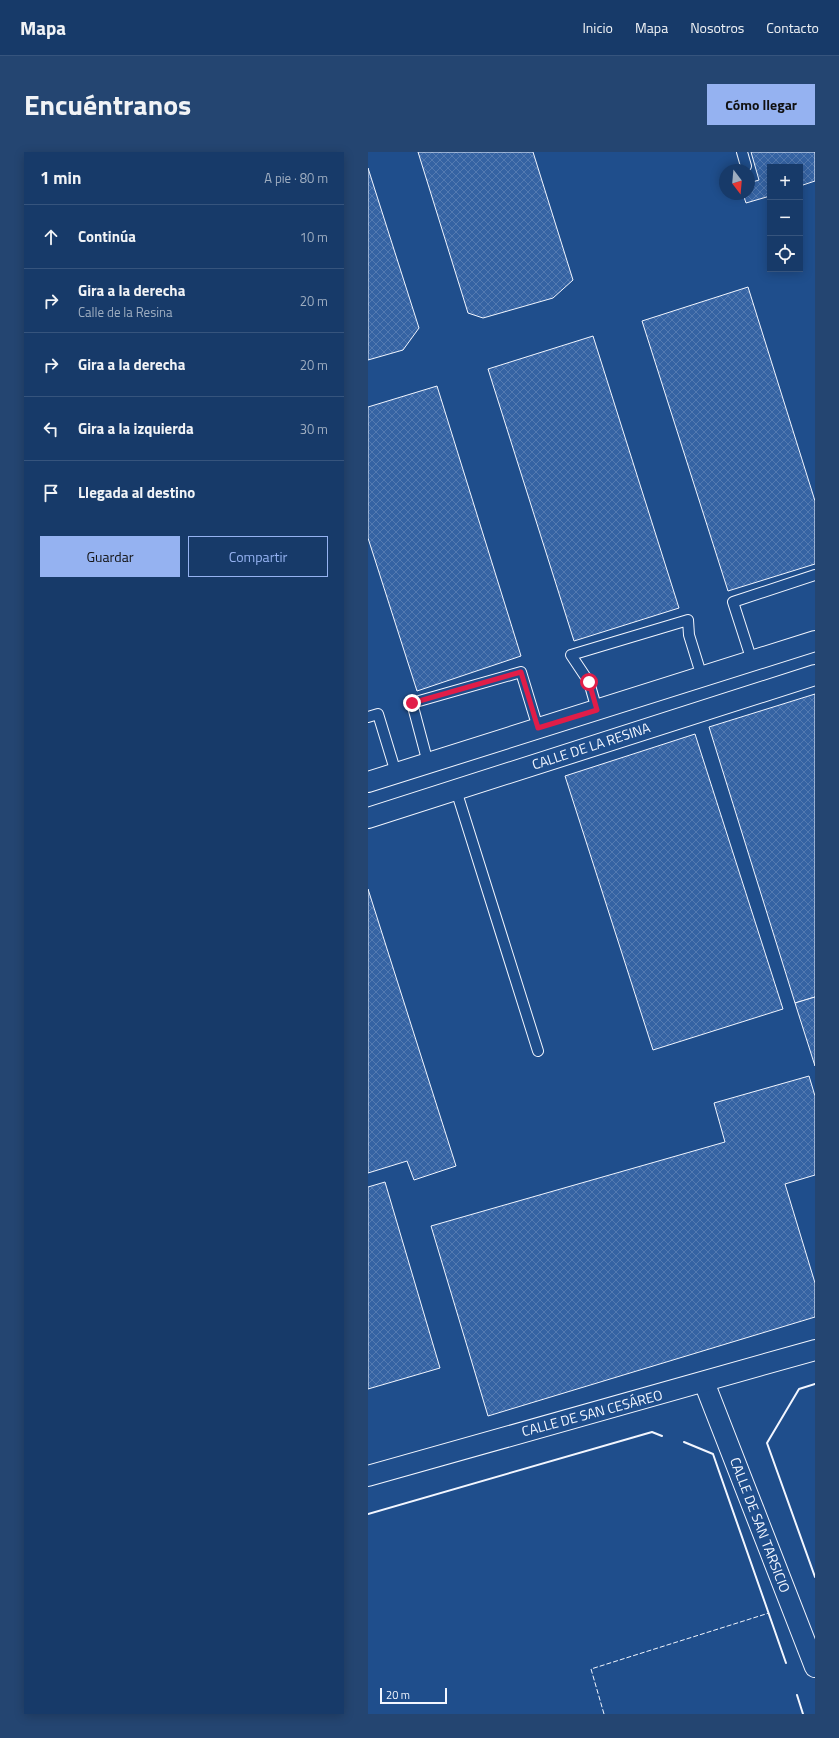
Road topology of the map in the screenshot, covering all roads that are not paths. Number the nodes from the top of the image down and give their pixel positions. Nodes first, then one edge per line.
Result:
1 (742, 152) edge
2 (745, 164) edge
3 (815, 574) edge
4 (815, 642) edge
5 (752, 661) junction
6 (815, 675) edge
7 (702, 677) junction
8 (597, 710) junction
9 (368, 717) edge
10 (538, 728) junction
11 (428, 763) junction
12 (396, 773) junction
13 (368, 782) edge
14 (456, 790) junction
15 (368, 818) edge
16 (538, 1051) dead end
17 (815, 1350) edge
18 (704, 1382) junction
19 (368, 1476) edge
20 (815, 1667) edge

1 - 2 lane
3 - 5 lane
4 - 5 street
5 - 7 street
6 - 14 street, CALLE DE LA RESINA
7 - 8 street
7 - 8 lane
8 - 10 street
9 - 12 lane
10 - 11 street
10 - 11 lane
11 - 12 street
12 - 13 street
14 - 15 street, CALLE DE LA RESINA
14 - 16 lane
17 - 18 street, CALLE DE SAN CESÁREO
18 - 19 street, CALLE DE SAN CESÁREO
18 - 20 street, CALLE DE SAN TARSICIO

